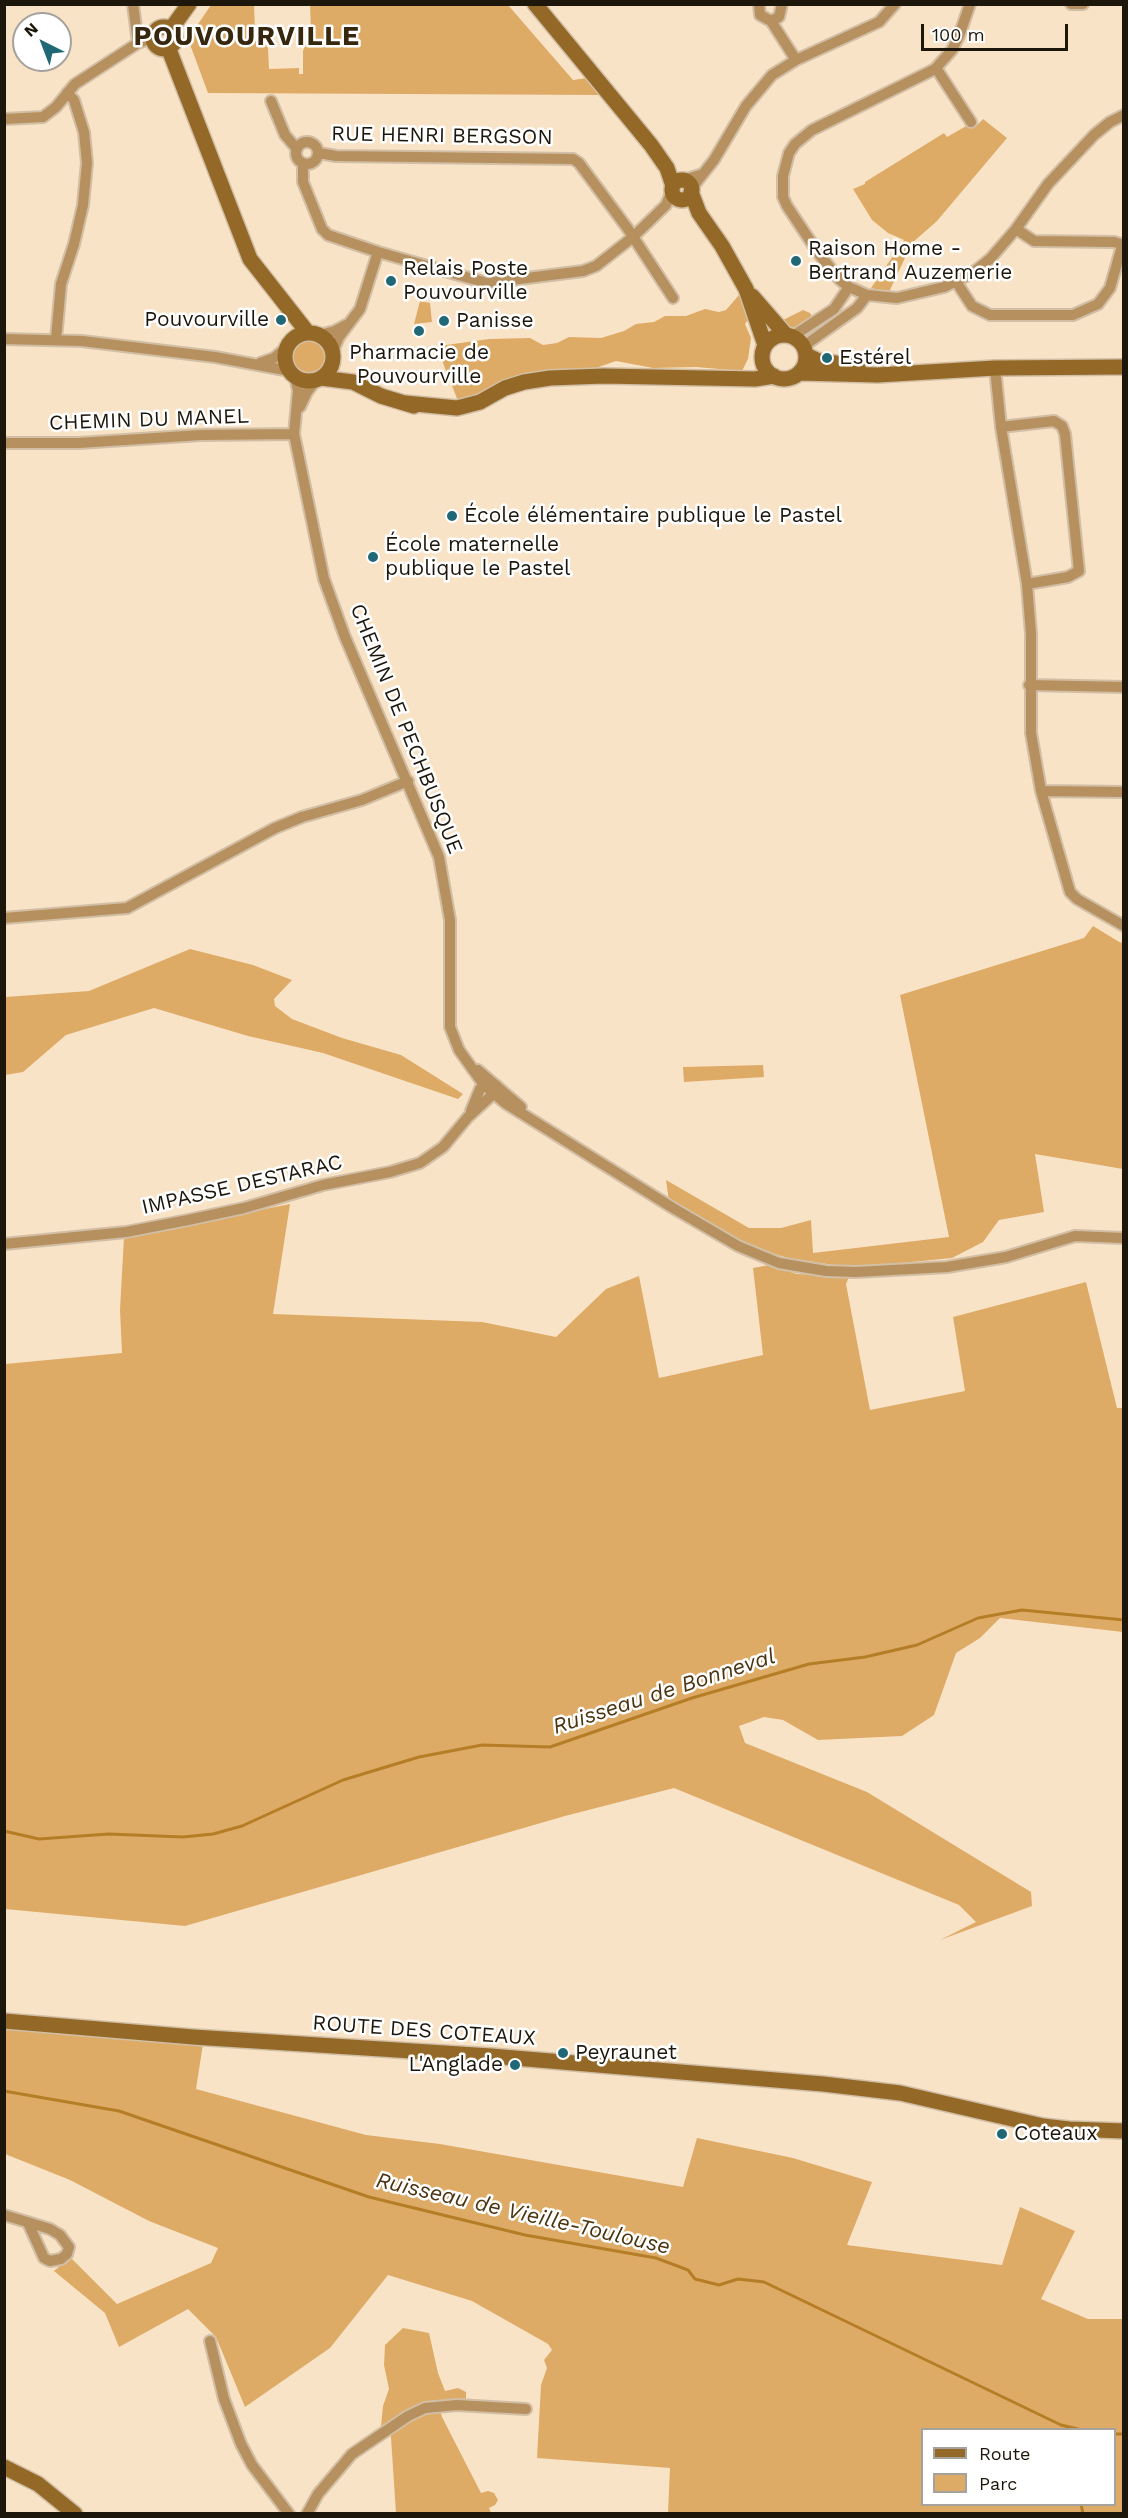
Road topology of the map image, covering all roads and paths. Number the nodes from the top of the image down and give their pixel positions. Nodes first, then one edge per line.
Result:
1 (133, 4) edge
2 (189, 4) edge
3 (535, 4) edge
4 (759, 4) edge
5 (782, 4) edge
6 (895, 4) edge
7 (970, 4) edge
8 (1071, 4) edge
9 (1083, 4) edge
10 (771, 21) junction
11 (171, 29) junction
12 (153, 37) junction
13 (137, 39) junction
14 (168, 47) junction
15 (796, 60) junction
16 (936, 68) junction
17 (67, 93) junction
18 (272, 101) dead end
19 (1124, 115) edge
20 (4, 119) edge
21 (971, 122) dead end
22 (297, 149) junction
23 (319, 153) junction
24 (303, 163) junction
25 (680, 191) junction
26 (1016, 229) junction
27 (633, 237) junction
28 (1123, 245) edge
29 (378, 252) junction
30 (957, 283) junction
31 (849, 287) junction
32 (746, 289) junction
33 (867, 296) junction
34 (673, 298) dead end
35 (282, 302) junction
36 (351, 321) junction
37 (314, 334) junction
38 (4, 339) edge
39 (56, 339) junction
40 (797, 343) junction
41 (289, 344) junction
42 (763, 352) junction
43 (333, 354) junction
44 (260, 364) junction
45 (1124, 367) edge
46 (995, 368) junction
47 (909, 372) junction
48 (292, 373) junction
49 (799, 373) junction
50 (774, 376) junction
51 (318, 379) junction
52 (742, 379) junction
53 (353, 382) junction
54 (298, 413) junction
55 (1001, 427) junction
56 (294, 434) junction
57 (4, 443) edge
58 (1027, 584) junction
59 (1029, 685) junction
60 (1124, 687) edge
61 (408, 781) junction
62 (1041, 790) junction
63 (1124, 792) edge
64 (4, 918) edge
65 (1124, 926) edge
66 (466, 1060) junction
67 (484, 1085) junction
68 (495, 1089) junction
69 (468, 1117) junction
70 (1124, 1238) edge
71 (4, 1244) edge
72 (4, 2021) edge
73 (1124, 2131) edge
74 (4, 2215) edge
75 (29, 2225) dead end
76 (210, 2340) dead end
77 (526, 2409) dead end
78 (4, 2467) edge
79 (75, 2514) edge
80 (289, 2514) edge
81 (307, 2514) edge

1 - 13 street
2 - 11 street
3 - 25 street
4 - 10 street
5 - 10 street
6 - 15 street
7 - 16 street
8 - 9 street
10 - 15 street
11 - 12 street
11 - 14 street
12 - 13 street
12 - 14 street
13 - 17 street
14 - 35 street
15 - 25 street
16 - 21 street
16 - 31 street
17 - 20 street
17 - 39 street
18 - 22 street
19 - 26 street
22 - 23 street
22 - 24 street
23 - 24 street
23 - 27 street, RUE HENRI BERGSON
24 - 29 street
25 - 27 street
25 - 32 street
26 - 28 street
26 - 30 street
27 - 29 street
27 - 34 street
28 - 30 street
29 - 36 street
30 - 33 street
31 - 33 street
31 - 40 street
32 - 40 street
32 - 42 street
33 - 40 street
35 - 37 street
35 - 41 street
36 - 37 street
36 - 43 street
37 - 41 street
37 - 43 street
38 - 39 street
39 - 44 street
40 - 42 street
40 - 47 street
40 - 49 street
41 - 44 street
41 - 48 street
42 - 50 street
42 - 52 street
43 - 51 street
43 - 53 street
44 - 48 street
45 - 46 street
46 - 47 street
46 - 55 street
47 - 49 street
48 - 51 street
48 - 54 street, CHEMIN DE PECHBUSQUE
49 - 50 street
50 - 52 street
51 - 53 street
51 - 54 street, CHEMIN DE PECHBUSQUE
52 - 53 street
54 - 56 street, CHEMIN DE PECHBUSQUE
55 - 58 street
55 - 58 street
56 - 57 street, CHEMIN DU MANEL
56 - 61 street, CHEMIN DE PECHBUSQUE
58 - 59 street
59 - 60 street
59 - 62 street
61 - 64 street
61 - 66 street, CHEMIN DE PECHBUSQUE
62 - 63 street
62 - 65 street
66 - 67 street, CHEMIN DE PECHBUSQUE
66 - 68 street, CHEMIN DE PECHBUSQUE
67 - 68 street
67 - 69 street, IMPASSE DESTARAC
68 - 69 street, IMPASSE DESTARAC
68 - 70 street, CHEMIN DE PECHBUSQUE
69 - 71 street, IMPASSE DESTARAC
72 - 73 street, ROUTE DES COTEAUX
74 - 75 street
76 - 80 street
77 - 81 street
78 - 79 street

